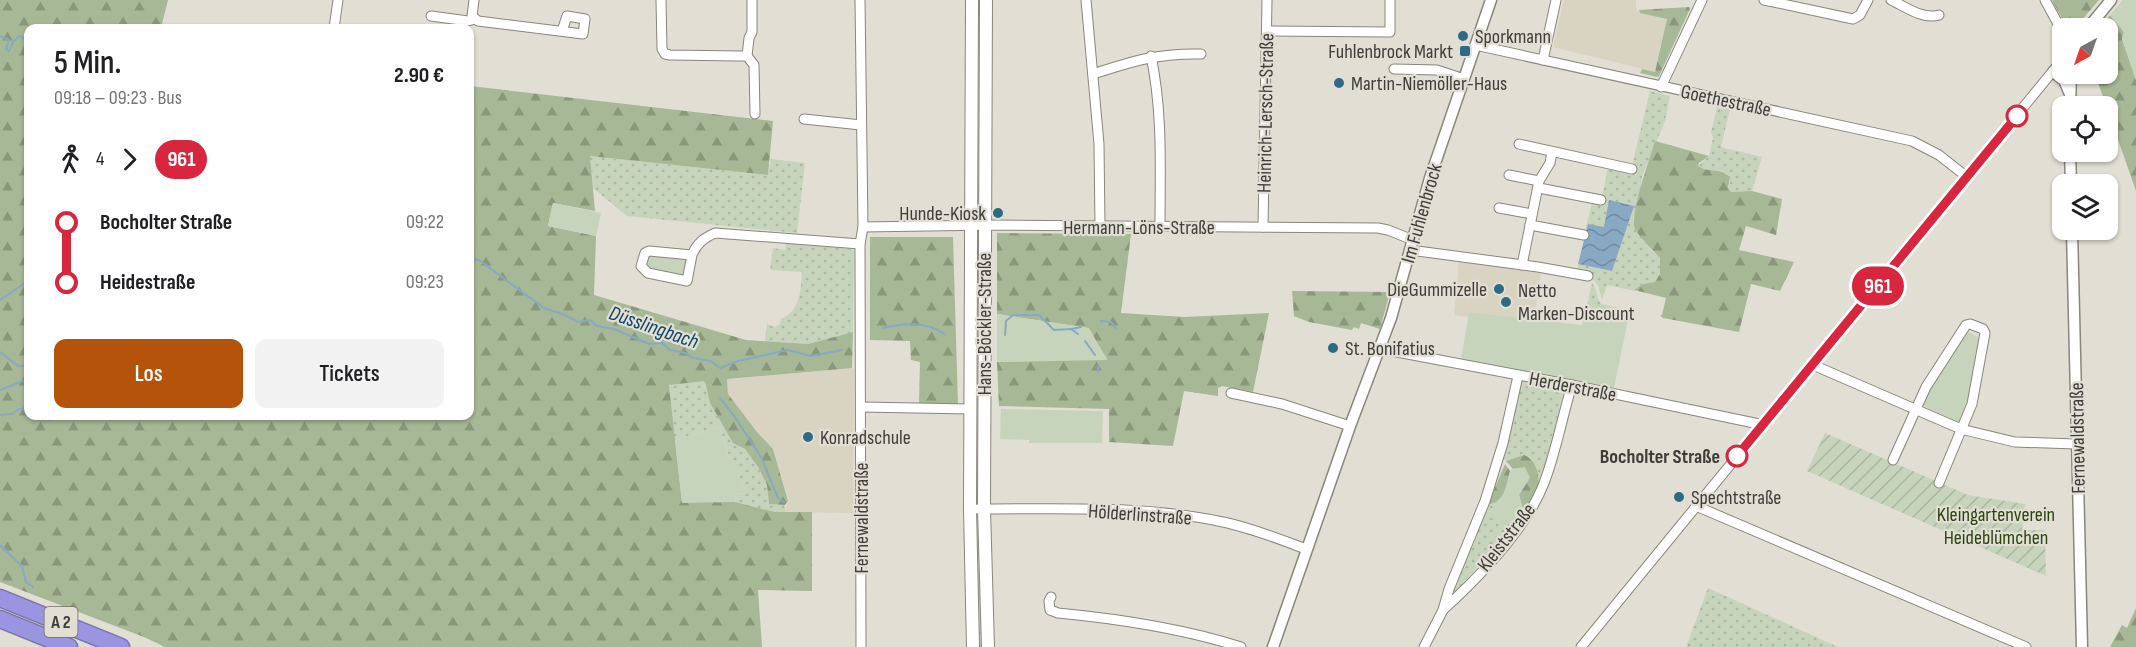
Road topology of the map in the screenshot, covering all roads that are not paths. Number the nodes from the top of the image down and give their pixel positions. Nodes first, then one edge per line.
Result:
1 (338, 0) edge
2 (474, 0) edge
3 (661, 0) edge
4 (752, 0) edge
5 (860, 0) edge
6 (972, 0) edge
7 (987, 0) edge
8 (1086, 0) edge
9 (1268, 0) edge
10 (1390, 0) edge
11 (1491, 0) edge
12 (1556, 0) edge
13 (1702, 0) edge
14 (1764, 0) edge
15 (1868, 0) edge
16 (1891, 0) edge
17 (2045, 0) edge
18 (2108, 4) edge
19 (1939, 15) dead end
20 (431, 16) dead end
21 (2055, 18) edge
22 (2096, 18) edge
23 (475, 19) junction
24 (335, 24) edge
25 (562, 31) dead end
26 (1267, 31) junction
27 (1476, 45) junction
28 (1201, 54) dead end
29 (747, 56) junction
30 (1151, 56) junction
31 (1543, 60) junction
32 (1394, 69) dead end
33 (2052, 73) edge
34 (1093, 74) junction
35 (1464, 80) junction
36 (2066, 84) edge
37 (2070, 84) edge
38 (1662, 87) junction
39 (2069, 92) junction
40 (2069, 96) edge
41 (755, 114) dead end
42 (804, 119) dead end
43 (861, 124) junction
44 (1519, 144) dead end
45 (1552, 152) junction
46 (1632, 169) dead end
47 (1509, 175) dead end
48 (1967, 177) junction
49 (1539, 185) junction
50 (1601, 200) dead end
51 (1499, 208) dead end
52 (1532, 214) junction
53 (1530, 225) junction
54 (970, 226) junction
55 (984, 226) junction
56 (1160, 226) junction
57 (863, 227) junction
58 (1100, 227) junction
59 (1263, 227) junction
60 (1584, 235) dead end
61 (2072, 240) edge
62 (860, 244) junction
63 (1412, 245) junction
64 (692, 255) junction
65 (1522, 265) junction
66 (1588, 276) dead end
67 (1381, 348) junction
68 (1813, 365) junction
69 (1518, 376) junction
70 (1572, 385) junction
71 (1231, 393) dead end
72 (861, 407) junction
73 (970, 409) junction
74 (1916, 409) junction
75 (1764, 425) junction
76 (1350, 426) junction
77 (1961, 429) junction
78 (2076, 444) junction
79 (1893, 460) dead end
80 (1939, 483) dead end
81 (1696, 506) junction
82 (970, 509) junction
83 (984, 509) junction
84 (1306, 549) junction
85 (1051, 597) dead end
86 (0, 598) edge
87 (1443, 610) junction
88 (0, 619) edge
89 (69, 647) edge
90 (121, 647) edge
91 (861, 647) edge
92 (973, 647) edge
93 (988, 647) edge
94 (1241, 647) edge
95 (1273, 647) edge
96 (1424, 647) edge
97 (1581, 647) edge
98 (2026, 647) edge
99 (2082, 647) edge

1 - 24 street
2 - 23 street
3 - 29 street
4 - 29 street
5 - 43 street, Fernewaldstraße
6 - 54 main road, Hans-Böckler-Straße
7 - 55 main road, Hans-Böckler-Straße
8 - 34 street
9 - 26 street, Heinrich-Lersch-Straße
10 - 26 street
11 - 27 street, Im Fuhlenbrock
12 - 31 street
13 - 38 street
14 - 15 street
16 - 19 street
17 - 21 street
18 - 22 street
20 - 23 street
23 - 25 street
26 - 59 street, Heinrich-Lersch-Straße
27 - 31 street, Goethestraße
27 - 35 street, Im Fuhlenbrock
28 - 30 street
29 - 41 street
30 - 34 street
30 - 56 street
31 - 38 street, Goethestraße
32 - 35 street
33 - 48 street
34 - 58 street
35 - 63 street, Im Fuhlenbrock
36 - 39 street
37 - 39 street
38 - 48 street, Goethestraße
39 - 40 street
42 - 43 street
43 - 57 street, Fernewaldstraße
44 - 45 street
45 - 46 street
45 - 49 street
47 - 49 street
48 - 68 street
49 - 50 street
49 - 52 street
51 - 52 street
52 - 53 street
53 - 60 street
53 - 65 street
54 - 55 street, Hermann-Löns-Straße
54 - 57 street, Hermann-Löns-Straße
54 - 73 main road, Hans-Böckler-Straße
55 - 58 street, Hermann-Löns-Straße
55 - 83 main road, Hans-Böckler-Straße
56 - 58 street, Hermann-Löns-Straße
56 - 59 street, Hermann-Löns-Straße
57 - 62 street, Fernewaldstraße
59 - 63 street, Hermann-Löns-Straße
61 - 78 street, Fernewaldstraße
62 - 64 street
62 - 72 street, Fernewaldstraße
63 - 65 street, Hermann-Löns-Straße
63 - 67 street, Im Fuhlenbrock
64 - 64 street
65 - 66 street, Hermann-Löns-Straße
67 - 69 street, Herderstraße
67 - 76 street, Im Fuhlenbrock
68 - 74 street
68 - 75 street
69 - 70 street, Herderstraße
69 - 87 street, Kleiststraße
70 - 75 street, Herderstraße
70 - 87 street, Kleiststraße
71 - 76 street
72 - 73 street, Hans-Böckler-Straße
72 - 91 street, Fernewaldstraße
73 - 82 main road, Hans-Böckler-Straße
74 - 77 street
74 - 77 street
74 - 79 street
75 - 81 street
76 - 84 street, Im Fuhlenbrock
77 - 78 street
77 - 80 street
78 - 99 street, Fernewaldstraße
81 - 97 street
81 - 98 street
82 - 83 street, Hölderlinstraße
82 - 92 main road, Hans-Böckler-Straße
83 - 84 street, Hölderlinstraße
83 - 93 main road, Hans-Böckler-Straße
84 - 95 street, Im Fuhlenbrock
85 - 94 street
86 - 90 highway, A 2
87 - 96 street, Kleiststraße
88 - 89 highway, A 2

